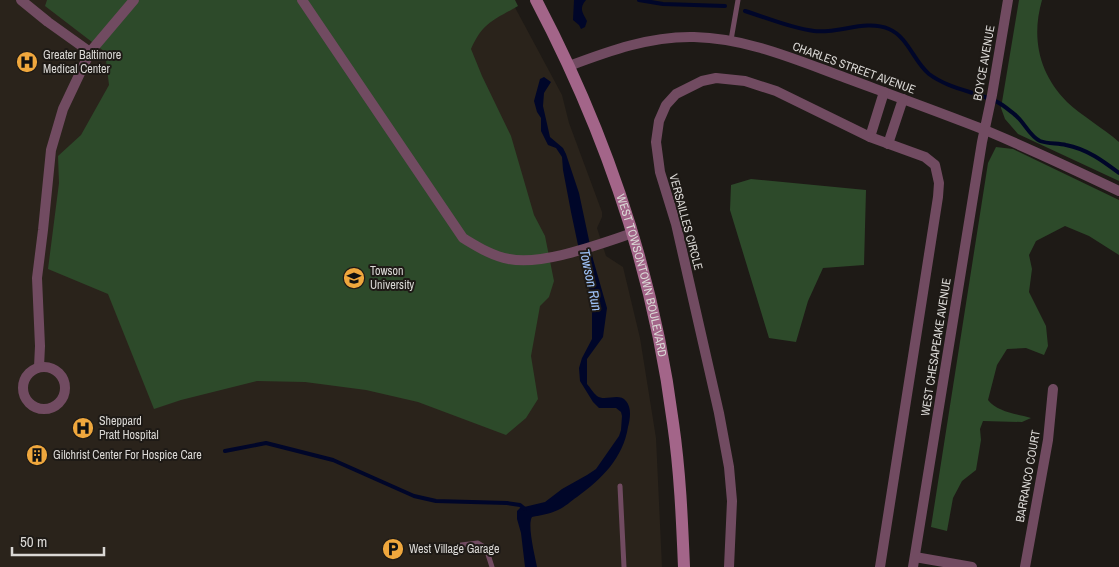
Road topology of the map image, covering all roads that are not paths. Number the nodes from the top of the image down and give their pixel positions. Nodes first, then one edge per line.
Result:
1 (21, 0) edge
2 (134, 0) edge
3 (302, 0) edge
4 (536, 0) edge
5 (738, 0) edge
6 (1008, 0) edge
7 (731, 40) junction
8 (90, 52) junction
9 (570, 66) junction
10 (884, 92) junction
11 (903, 100) junction
12 (984, 130) junction
13 (870, 137) junction
14 (888, 144) junction
15 (1119, 191) edge
16 (633, 233) junction
17 (39, 367) junction
18 (1053, 390) dead end
19 (620, 486) dead end
20 (461, 544) dead end
21 (914, 562) edge
22 (492, 567) edge
23 (624, 567) edge
24 (684, 567) edge
25 (729, 567) edge
26 (880, 567) edge
27 (972, 567) edge
28 (1025, 567) edge

1 - 8 street
2 - 8 street
3 - 16 street
4 - 9 main road, WEST TOWSONTOWN BOULEVARD
5 - 7 lane
6 - 12 street, BOYCE AVENUE
7 - 9 street, CHARLES STREET AVENUE
7 - 10 street, CHARLES STREET AVENUE
8 - 17 street
9 - 16 main road, WEST TOWSONTOWN BOULEVARD
10 - 11 street, CHARLES STREET AVENUE
10 - 13 street
11 - 12 street, CHARLES STREET AVENUE
11 - 14 street
12 - 15 street, CHARLES STREET AVENUE
12 - 21 street, WEST CHESAPEAKE AVENUE
13 - 14 street, VERSAILLES CIRCLE
13 - 25 street, VERSAILLES CIRCLE
14 - 26 street, VERSAILLES CIRCLE
16 - 24 main road, WEST TOWSONTOWN BOULEVARD
17 - 17 street
18 - 28 street, BARRANCO COURT
19 - 23 lane
20 - 22 lane
21 - 27 street

